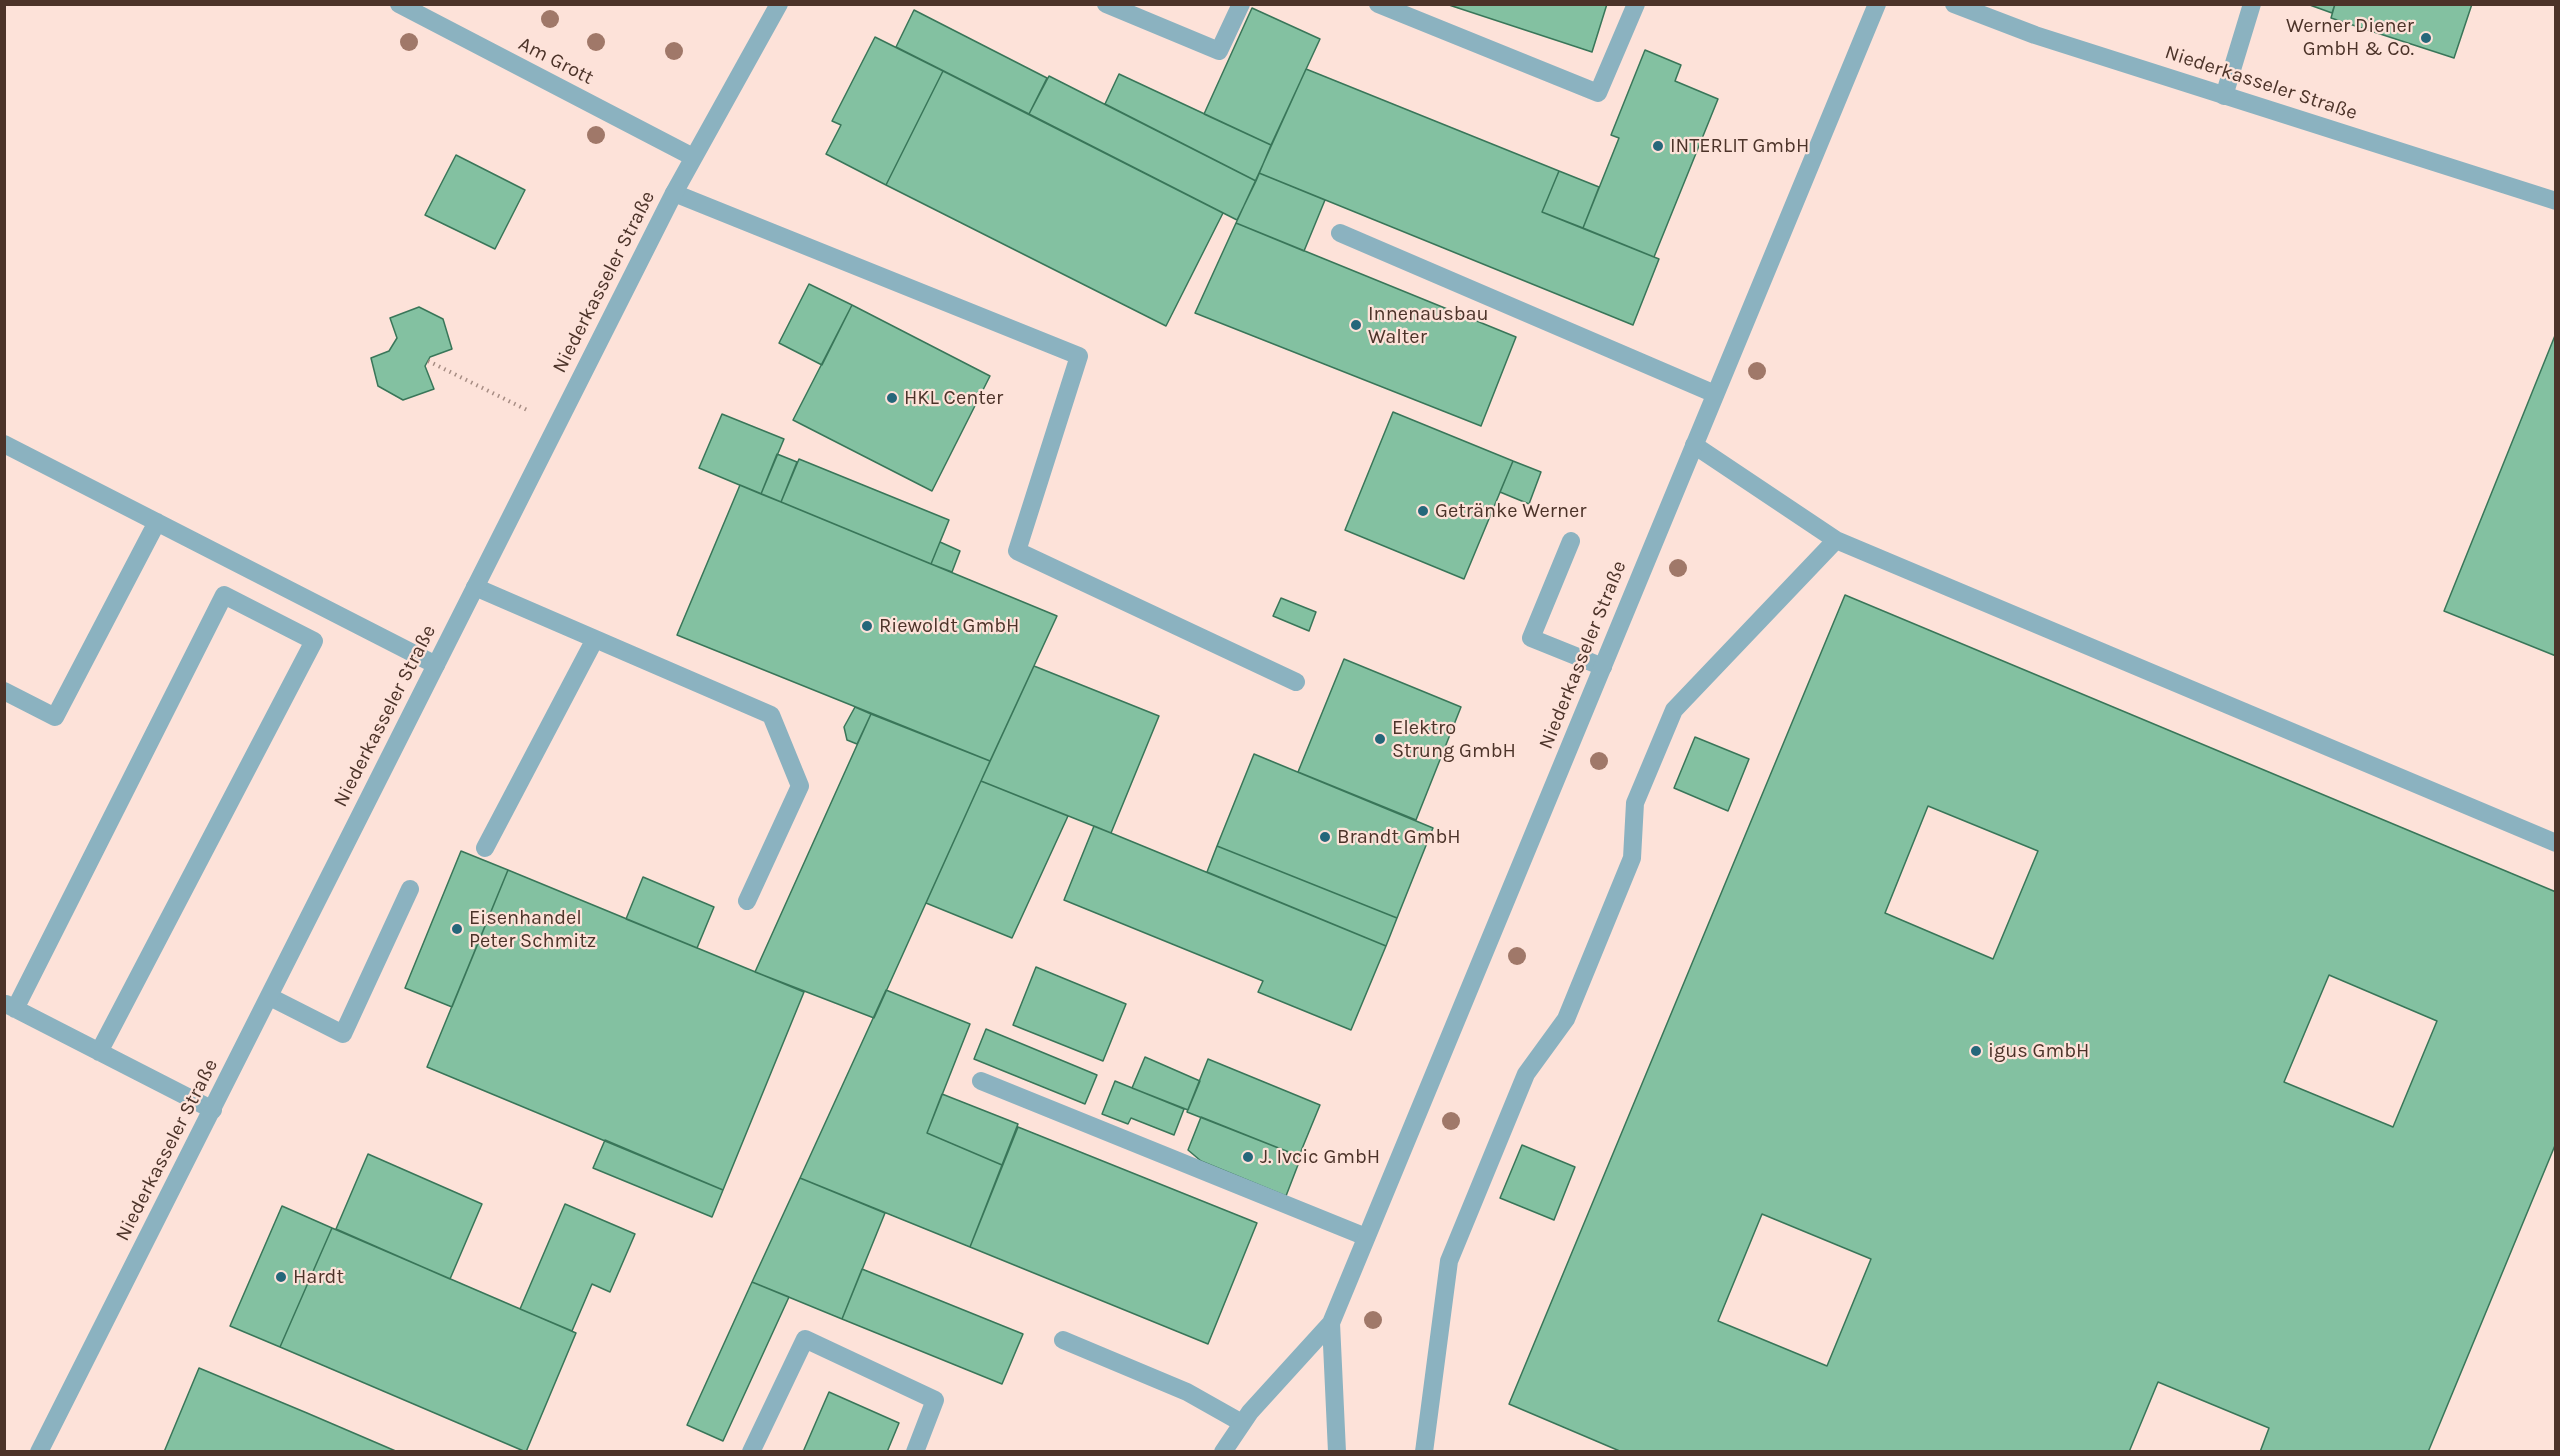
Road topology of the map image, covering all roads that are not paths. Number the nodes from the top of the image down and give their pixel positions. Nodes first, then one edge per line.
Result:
1 (399, 4) edge
2 (779, 4) edge
3 (1106, 4) edge
4 (1241, 4) edge
5 (1378, 4) edge
6 (1636, 4) edge
7 (1877, 4) edge
8 (1954, 4) edge
9 (2252, 4) edge
10 (2224, 96) junction
11 (693, 157) junction
12 (674, 193) junction
13 (2556, 201) edge
14 (1340, 233) dead end
15 (1715, 394) junction
16 (4, 444) edge
17 (1694, 445) junction
18 (157, 522) junction
19 (1836, 540) junction
20 (1571, 541) dead end
21 (475, 587) junction
22 (595, 639) junction
23 (436, 665) junction
24 (1603, 667) junction
25 (1296, 682) dead end
26 (4, 691) edge
27 (2556, 843) edge
28 (485, 848) dead end
29 (410, 889) dead end
30 (747, 901) dead end
31 (270, 997) junction
32 (10, 1006) edge
33 (99, 1052) junction
34 (981, 1081) dead end
35 (213, 1110) junction
36 (1366, 1237) junction
37 (1331, 1323) junction
38 (1063, 1340) dead end
39 (1242, 1422) junction
40 (39, 1452) edge
41 (751, 1452) edge
42 (915, 1452) edge
43 (1223, 1452) edge
44 (1337, 1452) edge
45 (1424, 1452) edge

1 - 11 street, Am Grott
2 - 11 street, Niederkasseler Straße
3 - 4 street
5 - 6 street
7 - 15 street, Niederkasseler Straße
8 - 10 street, Niederkasseler Straße
9 - 10 street
10 - 13 street, Niederkasseler Straße
11 - 12 street, Niederkasseler Straße
12 - 21 street, Niederkasseler Straße
12 - 25 street
14 - 15 street
15 - 17 street, Niederkasseler Straße
16 - 18 street
17 - 19 street
17 - 24 street, Niederkasseler Straße
18 - 23 street
18 - 26 street
19 - 27 street
19 - 45 street
20 - 24 street
21 - 22 street
21 - 23 street, Niederkasseler Straße
22 - 28 street
22 - 30 street
23 - 31 street, Niederkasseler Straße
24 - 36 street, Niederkasseler Straße
29 - 31 street
31 - 35 street, Niederkasseler Straße
32 - 33 street
32 - 33 street
33 - 35 street
34 - 36 street
35 - 40 street, Niederkasseler Straße
36 - 37 street, Niederkasseler Straße
37 - 39 street, Niederkasseler Straße
37 - 44 street, Niederkasseler Straße
38 - 39 street
39 - 43 street, Niederkasseler Straße
41 - 42 street

